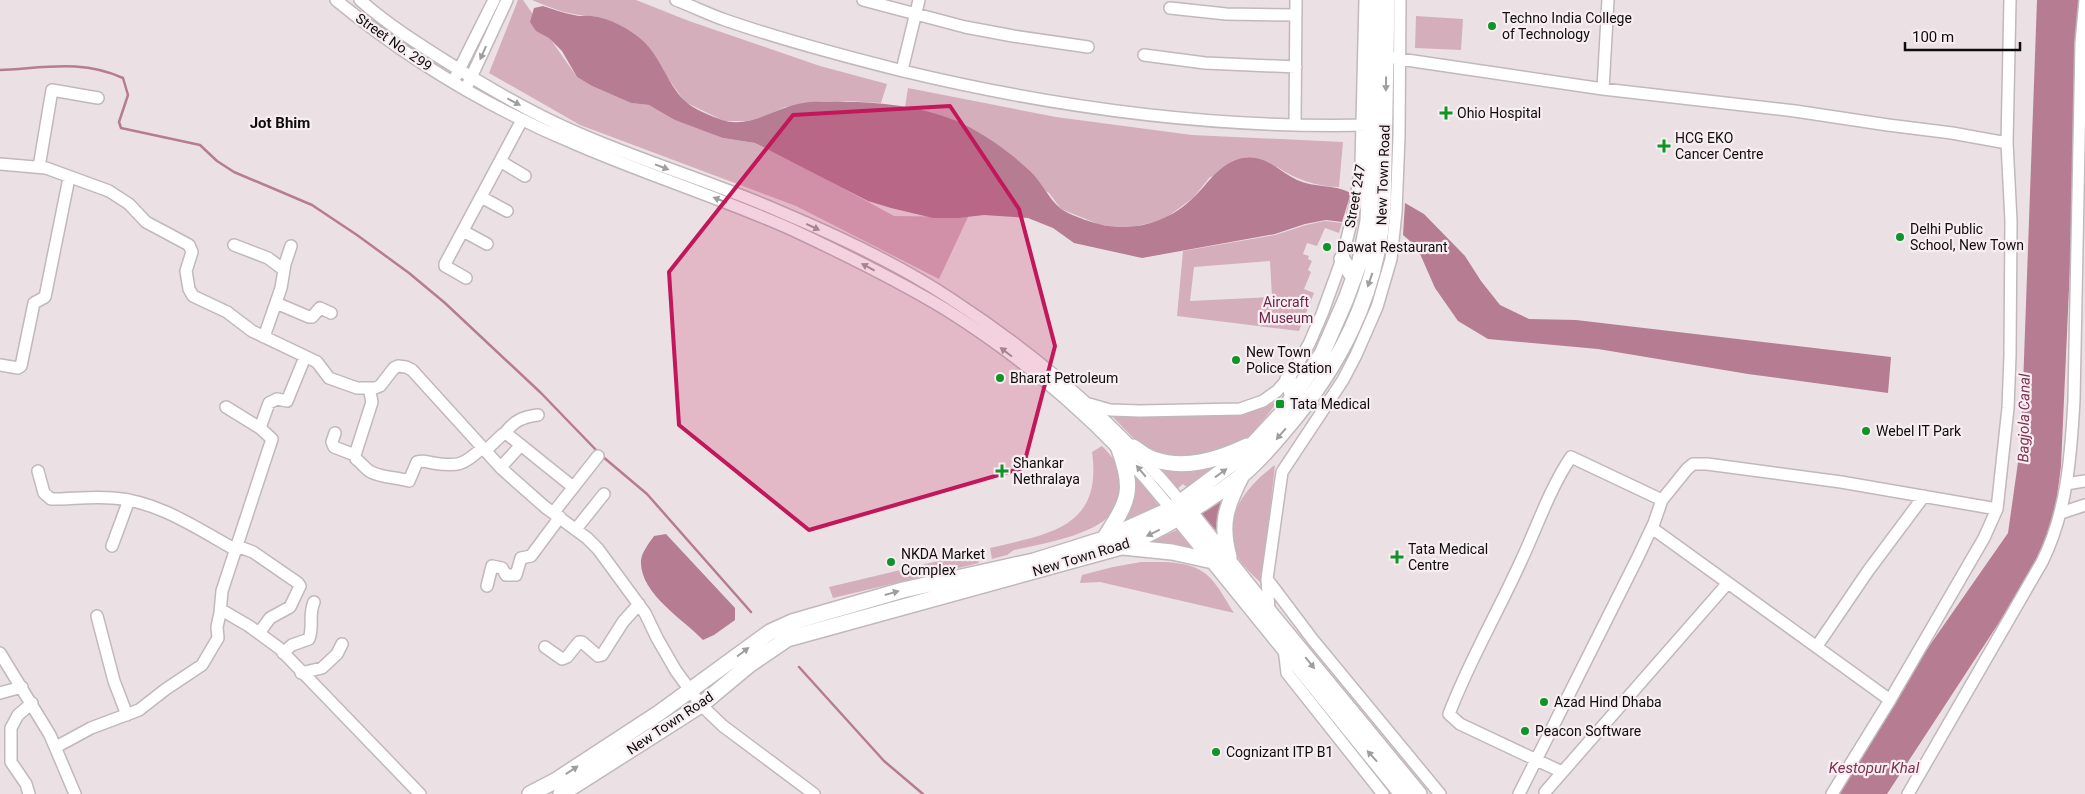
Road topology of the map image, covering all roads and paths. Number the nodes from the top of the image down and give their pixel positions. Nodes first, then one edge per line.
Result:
1 (336, 0) edge
2 (360, 0) edge
3 (494, 0) edge
4 (507, 0) edge
5 (676, 0) edge
6 (864, 0) edge
7 (919, 0) edge
8 (1296, 0) edge
9 (1365, 0) edge
10 (1373, 0) edge
11 (1387, 0) edge
12 (1400, 0) edge
13 (1608, 0) edge
14 (2010, 0) edge
15 (2085, 0) edge
16 (1170, 8) dead end
17 (916, 14) junction
18 (1296, 15) junction
19 (1088, 47) dead end
20 (1144, 55) dead end
21 (1393, 58) junction
22 (1296, 67) junction
23 (460, 70) junction
24 (902, 70) junction
25 (471, 78) junction
26 (453, 82) junction
27 (1603, 89) junction
28 (464, 90) junction
29 (98, 98) dead end
30 (522, 120) junction
31 (1295, 125) junction
32 (1367, 125) junction
33 (2008, 143) junction
34 (500, 161) junction
35 (0, 164) edge
36 (39, 167) junction
37 (525, 176) dead end
38 (69, 178) junction
39 (481, 197) junction
40 (507, 211) dead end
41 (463, 231) junction
42 (234, 244) dead end
43 (487, 244) dead end
44 (291, 246) dead end
45 (1342, 259) junction
46 (284, 270) junction
47 (466, 278) dead end
48 (1354, 278) junction
49 (950, 298) junction
50 (276, 303) junction
51 (944, 308) junction
52 (330, 314) dead end
53 (264, 337) junction
54 (305, 357) junction
55 (0, 364) edge
56 (1288, 379) junction
57 (369, 388) junction
58 (1293, 398) junction
59 (2080, 400) edge
60 (1088, 404) junction
61 (226, 407) dead end
62 (538, 415) dead end
63 (260, 428) junction
64 (335, 433) dead end
65 (505, 434) junction
66 (1255, 442) junction
67 (521, 445) junction
68 (1126, 448) junction
69 (484, 449) junction
70 (355, 455) junction
71 (598, 456) dead end
72 (500, 468) junction
73 (38, 471) dead end
74 (1243, 474) junction
75 (2085, 481) edge
76 (2066, 484) junction
77 (573, 487) junction
78 (604, 494) dead end
79 (1924, 496) junction
80 (129, 500) junction
81 (1662, 500) junction
82 (2085, 505) edge
83 (1997, 509) junction
84 (1180, 510) junction
85 (2061, 513) junction
86 (557, 515) junction
87 (1652, 528) junction
88 (576, 529) junction
89 (1104, 539) junction
90 (112, 546) dead end
91 (1121, 547) junction
92 (236, 548) junction
93 (1213, 561) junction
94 (1232, 564) junction
95 (1267, 580) junction
96 (1727, 584) junction
97 (487, 586) dead end
98 (314, 602) dead end
99 (639, 604) junction
100 (1269, 612) junction
101 (220, 613) junction
102 (97, 616) dead end
103 (259, 633) junction
104 (342, 644) dead end
105 (1817, 646) junction
106 (545, 647) dead end
107 (1284, 648) junction
108 (0, 653) edge
109 (283, 653) junction
110 (301, 673) junction
111 (22, 687) junction
112 (690, 691) junction
113 (0, 693) edge
114 (1890, 700) junction
115 (32, 703) junction
116 (701, 705) junction
117 (127, 715) junction
118 (56, 746) junction
119 (1537, 760) junction
120 (1562, 772) junction
121 (1544, 792) dead end
122 (29, 794) edge
123 (75, 794) edge
124 (420, 794) edge
125 (530, 794) edge
126 (561, 794) edge
127 (814, 794) edge
128 (1382, 794) edge
129 (1402, 794) edge
130 (1419, 794) edge
131 (1440, 794) edge
132 (1519, 794) edge
133 (1832, 794) edge
134 (1908, 794) edge

1 - 26 street, Street No. 299
2 - 23 street
3 - 23 street
4 -> 25 street
5 - 24 street
6 - 17 street
7 - 17 street
8 - 18 street
9 - 32 street, Street 247
10 - 32 main road
11 - 21 main road, New Town Road
12 - 21 street
13 - 27 street
14 - 33 street
15 - 59 street
16 - 18 street
17 - 19 street
17 - 24 street
18 - 22 street
20 - 22 street
21 - 27 street
21 -> 74 main road, New Town Road
21 - 95 street
22 - 31 street
23 - 25 street
23 - 26 street
24 - 31 street
25 - 28 street
25 -> 49 street
26 - 28 street, Street No. 299
27 - 33 street
28 - 30 street, Street No. 299
29 - 36 street
30 - 34 street
51 -> 30 street, Street No. 299
31 - 32 street
32 - 45 street, Street 247
32 - 48 main road
33 - 83 street
34 - 37 street
34 - 39 street
35 - 36 street
36 - 38 street
38 - 53 street
38 - 55 street
39 - 40 street
39 - 41 street
41 - 43 street
41 - 47 street
42 - 46 street
44 - 46 street
45 - 48 main road
45 - 56 street, Street 247
46 - 50 street
48 - 58 main road
49 - 51 street
49 - 60 street
50 - 52 street
50 - 53 street
68 -> 51 street, Street No. 299
53 - 54 street
54 - 57 street
54 - 63 street
56 - 58 main road
56 - 60 street, Street 247
57 - 69 street
57 - 70 street
58 - 66 main road
59 - 76 street
60 - 68 street
61 - 63 street
62 - 65 street
63 - 92 street
64 - 70 street
65 - 67 street
65 - 69 street
66 - 68 main road
84 -> 66 main road
67 - 72 street
67 - 77 street
68 - 84 street
68 - 89 main road
69 - 70 street
69 - 72 street
71 - 77 street
72 - 86 street
73 - 80 street
74 - 84 main road, New Town Road
74 - 94 main road
75 - 76 street
76 - 85 street
77 - 86 street
78 - 88 street
79 - 81 street
79 - 83 street
79 - 105 street
80 - 90 street
80 - 92 street
81 - 87 street
81 - 119 street
82 - 85 street
83 - 114 street
84 - 89 main road, New Town Road
84 -> 91 main road, New Town Road
84 - 93 main road
84 - 94 main road
85 - 134 street
86 - 88 street
86 - 97 street
87 - 96 street
87 - 119 street
88 - 99 street
112 -> 89 main road, New Town Road
91 - 93 main road
91 - 116 main road, New Town Road
92 - 101 street
92 - 103 street
93 - 107 main road
94 - 100 main road
95 - 100 street
95 - 131 street
96 - 105 street
96 - 120 street
98 - 109 street
99 - 106 street
99 - 112 street
100 -> 130 main road
101 - 103 street
101 - 117 street
102 - 117 street
103 - 109 street
104 - 110 street
105 - 114 street
107 - 128 street
129 -> 107 main road
108 - 111 street
109 - 110 street
110 - 124 street
111 - 113 street
111 - 115 street
112 - 116 street
125 -> 112 main road, New Town Road
114 - 133 street
115 - 118 street
115 - 122 street
116 - 126 main road, New Town Road
116 - 127 street
117 - 118 street
118 - 123 street
119 - 120 street
119 - 132 street
120 - 121 street

